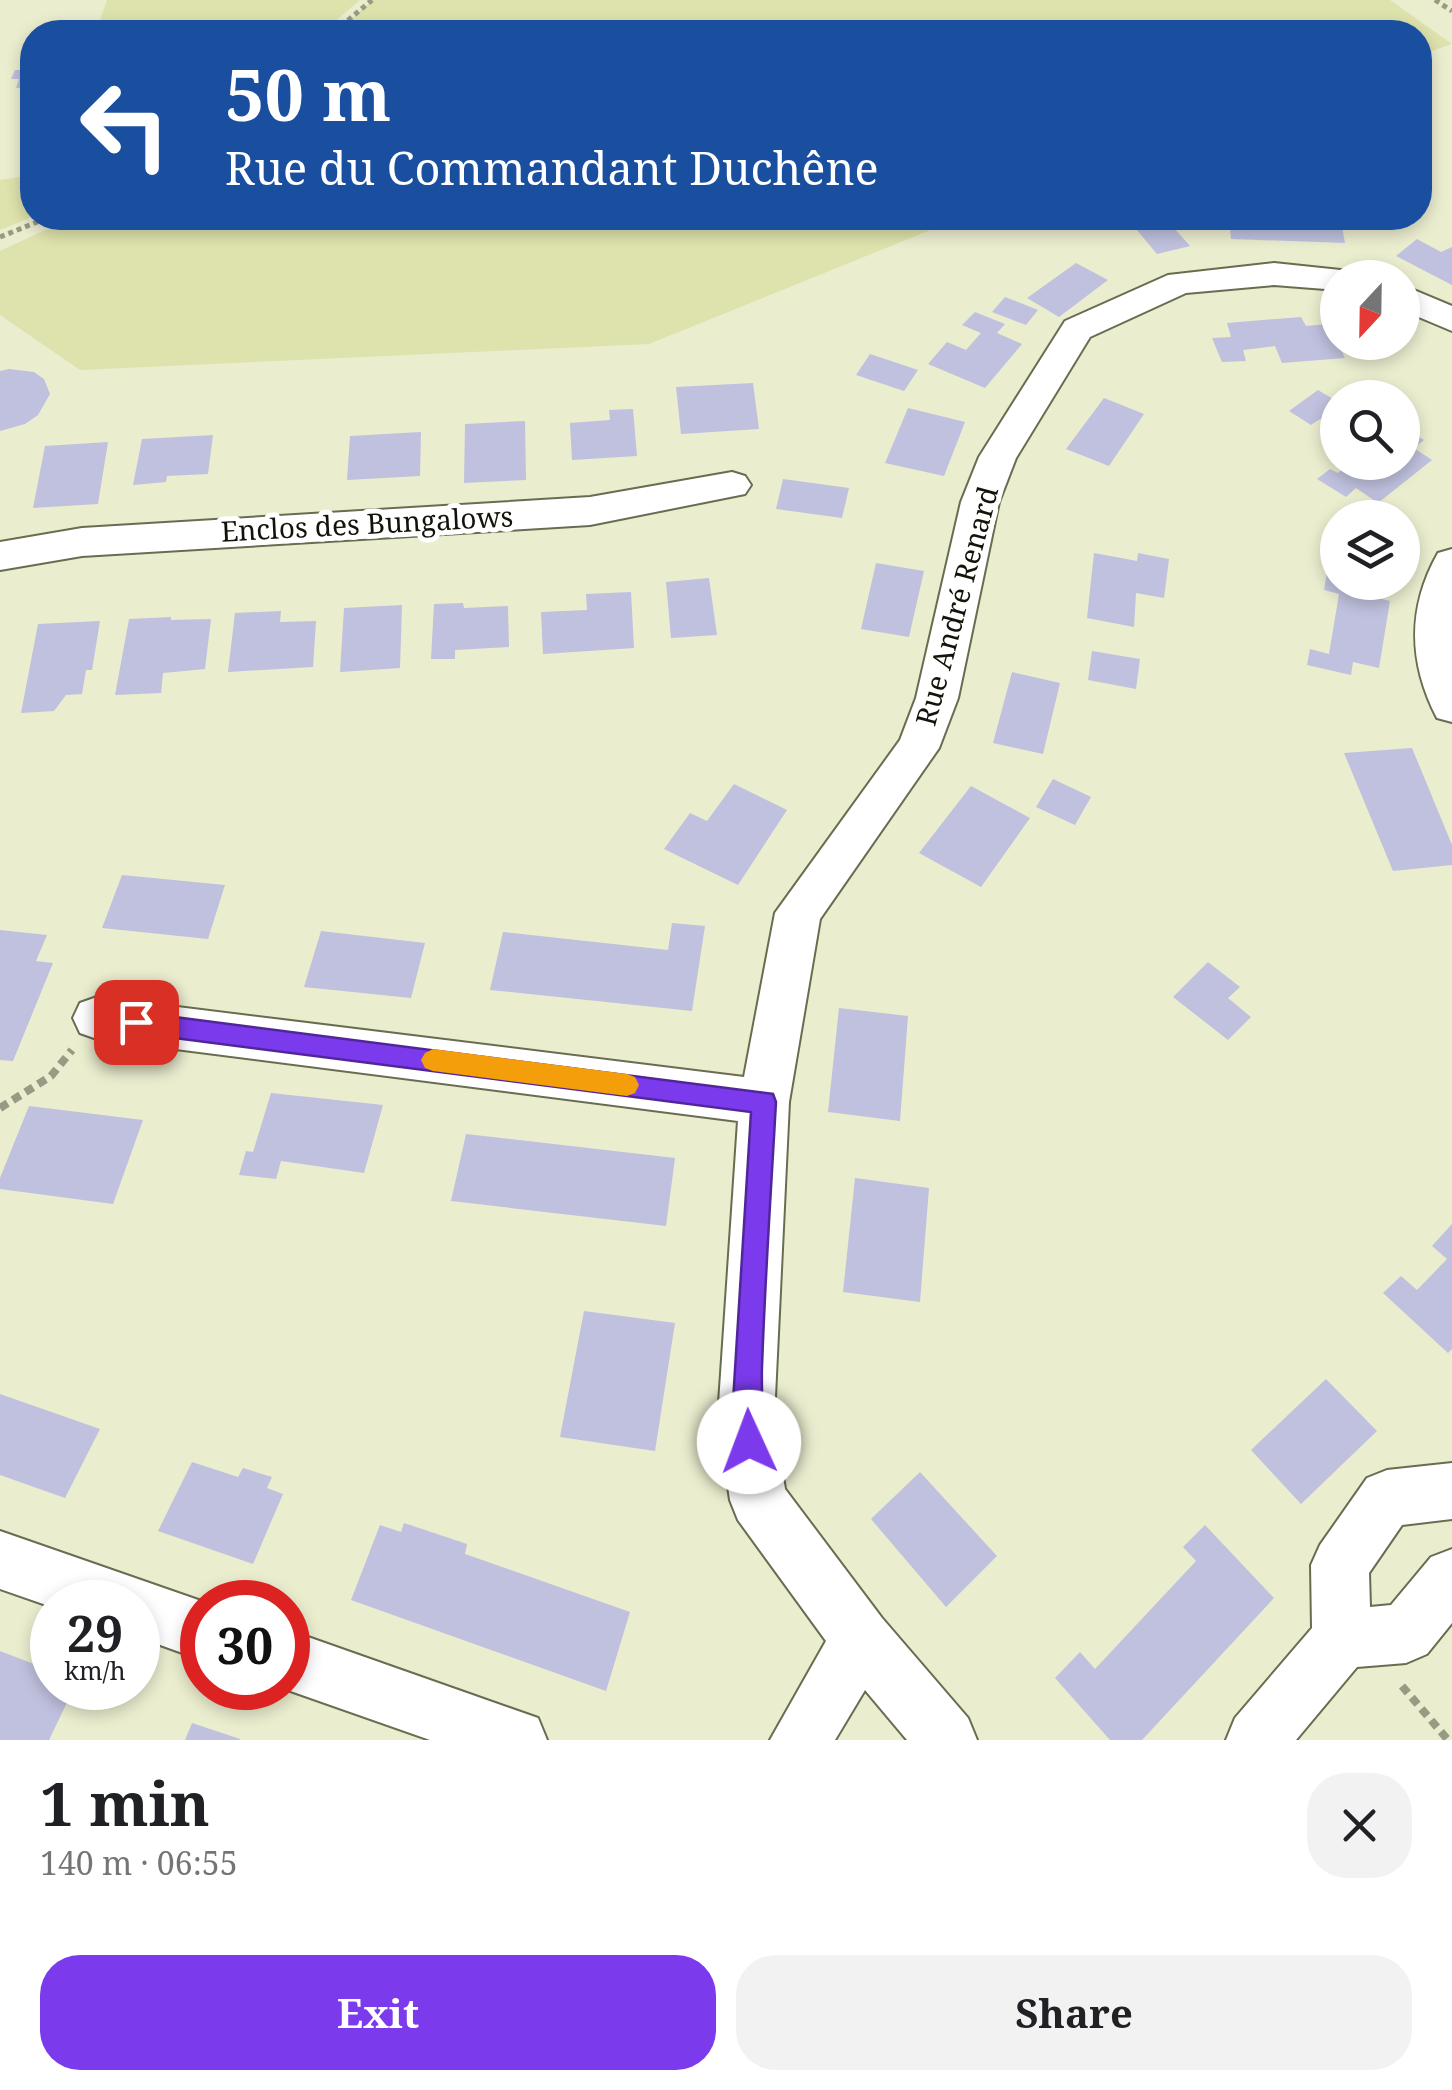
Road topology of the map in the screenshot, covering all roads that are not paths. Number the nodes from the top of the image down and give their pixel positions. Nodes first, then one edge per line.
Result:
1 (1320, 278) edge
2 (1420, 305) edge
3 (1452, 320) edge
4 (732, 485) dead end
5 (0, 556) edge
6 (1452, 563) edge
7 (1452, 706) edge
8 (97, 1018) road end
9 (764, 1102) junction
10 (1452, 1491) edge
11 (0, 1560) edge
12 (1452, 1578) edge
13 (58, 1580) edge
14 (861, 1638) junction
15 (1342, 1638) junction
16 (310, 1668) edge
17 (516, 1740) edge
18 (801, 1740) edge
19 (946, 1740) edge
20 (1257, 1740) edge

1 - 9 street, Rue André Renard
2 - 3 street
4 - 5 street, Enclos des Bungalows
6 - 7 street
8 - 9 street
9 - 14 street, Rue André Renard
10 - 15 street
11 - 13 street
12 - 15 street
14 - 18 street
14 - 19 street, Rue André Renard
15 - 20 street
16 - 17 street

